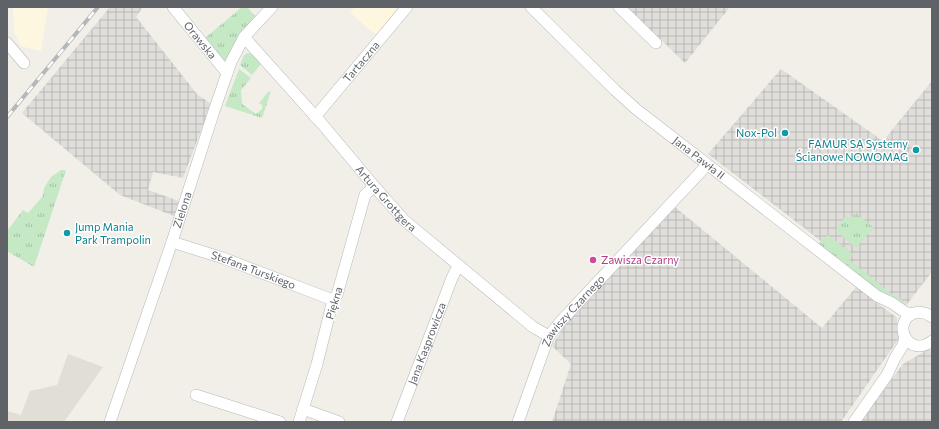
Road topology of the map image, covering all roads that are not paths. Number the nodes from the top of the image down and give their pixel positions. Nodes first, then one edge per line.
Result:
1 (173, 7) edge
2 (272, 7) edge
3 (407, 7) edge
4 (531, 7) edge
5 (619, 7) edge
6 (244, 37) junction
7 (7, 43) edge
8 (656, 43) dead end
9 (24, 63) dead end
10 (227, 73) junction
11 (315, 117) junction
12 (708, 165) junction
13 (374, 186) junction
14 (172, 242) junction
15 (458, 266) junction
16 (877, 296) junction
17 (334, 300) junction
18 (925, 312) edge
19 (903, 325) junction
20 (549, 336) junction
21 (905, 337) junction
22 (927, 345) edge
23 (886, 375) junction
24 (196, 395) dead end
25 (303, 409) junction
26 (110, 422) edge
27 (280, 422) edge
28 (299, 422) edge
29 (339, 422) edge
30 (397, 422) edge
31 (518, 422) edge
32 (854, 422) edge

1 - 10 street, Orawska
2 - 6 street, Zielona
3 - 11 street, Tartaczna
4 - 12 street, Jana Pawła II
5 - 8 street
6 - 10 street, Zielona
6 - 11 street, Artura Grottgera
7 - 9 street
10 - 14 street, Zielona
11 - 13 street, Artura Grottgera
12 - 16 street, Jana Pawła II
12 - 20 street, Zawiszy Czarnego
13 - 15 street, Artura Grottgera
13 - 17 street, Piękna
14 - 17 street, Stefana Turskiego
14 - 26 street, Zielona
15 - 20 street, Artura Grottgera
15 - 30 street, Jana Kasprowicza
16 - 18 street, Jana Pawła II
16 - 19 street, Jana Pawła II
17 - 25 street, Piękna
18 - 19 street
19 - 21 street
20 - 31 street, Zawiszy Czarnego
21 - 22 street
21 - 23 street
22 - 23 street
23 - 32 street
24 - 27 street
25 - 28 street, Piękna
25 - 29 street

